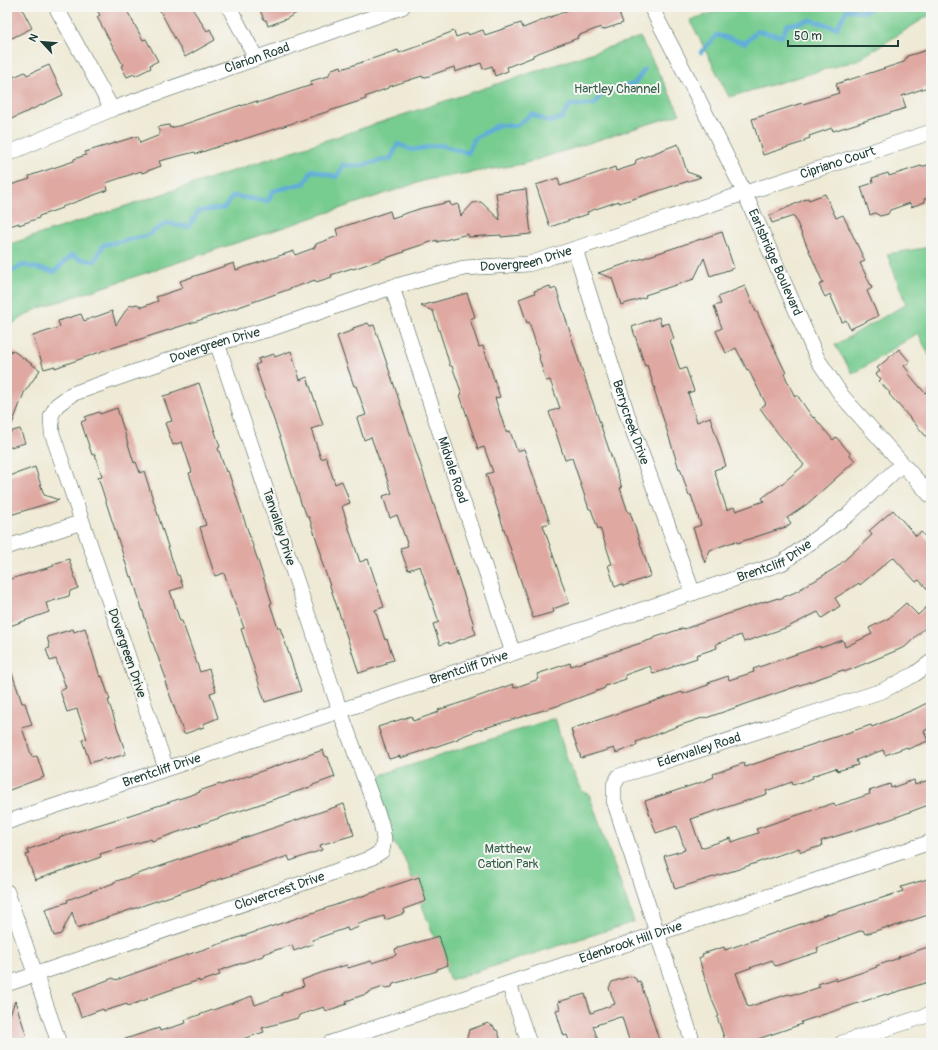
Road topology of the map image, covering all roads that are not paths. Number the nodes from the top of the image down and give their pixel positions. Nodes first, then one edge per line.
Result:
1 (56, 7) edge
2 (229, 7) edge
3 (402, 7) edge
4 (651, 7) edge
5 (256, 58) junction
6 (112, 109) junction
7 (931, 132) edge
8 (7, 154) edge
9 (745, 194) junction
10 (575, 249) junction
11 (392, 287) junction
12 (217, 343) junction
13 (902, 464) junction
14 (931, 496) edge
15 (82, 522) junction
16 (7, 547) edge
17 (693, 593) junction
18 (513, 653) junction
19 (931, 662) edge
20 (340, 711) junction
21 (166, 768) junction
22 (7, 822) edge
23 (931, 842) edge
24 (7, 892) edge
25 (658, 933) junction
26 (36, 975) junction
27 (7, 984) edge
28 (509, 984) junction
29 (931, 1014) edge
30 (373, 1036) edge
31 (59, 1043) edge
32 (330, 1043) edge
33 (529, 1043) edge
34 (693, 1043) edge
35 (842, 1043) edge

1 - 6 street
2 - 5 street
3 - 5 street, Clarion Road
4 - 9 street, Earlsbridge Boulevard
5 - 6 street, Clarion Road
6 - 8 street, Clarion Road
7 - 9 street, Cipriano Court
9 - 10 street, Dovergreen Drive
9 - 13 street, Earlsbridge Boulevard
10 - 11 street, Dovergreen Drive
10 - 17 street, Berrycreek Drive
11 - 12 street, Dovergreen Drive
11 - 18 street, Midvale Road
12 - 15 street, Dovergreen Drive
12 - 20 street, Tanvalley Drive
13 - 14 street, Earlsbridge Boulevard
13 - 17 street, Brentcliff Drive
15 - 16 street
15 - 21 street, Dovergreen Drive
17 - 18 street, Brentcliff Drive
18 - 20 street, Brentcliff Drive
19 - 25 street, Edenvalley Road
20 - 21 street, Brentcliff Drive
20 - 26 street, Clovercrest Drive
21 - 22 street, Brentcliff Drive
23 - 25 street, Edenbrook Hill Drive
24 - 26 street
25 - 28 street, Edenbrook Hill Drive
25 - 34 street, Edenvalley Road
26 - 27 street
26 - 31 street
28 - 30 street, Edenbrook Hill Drive
28 - 33 street
29 - 35 street
30 - 32 street, Edenbrook Hill Drive

